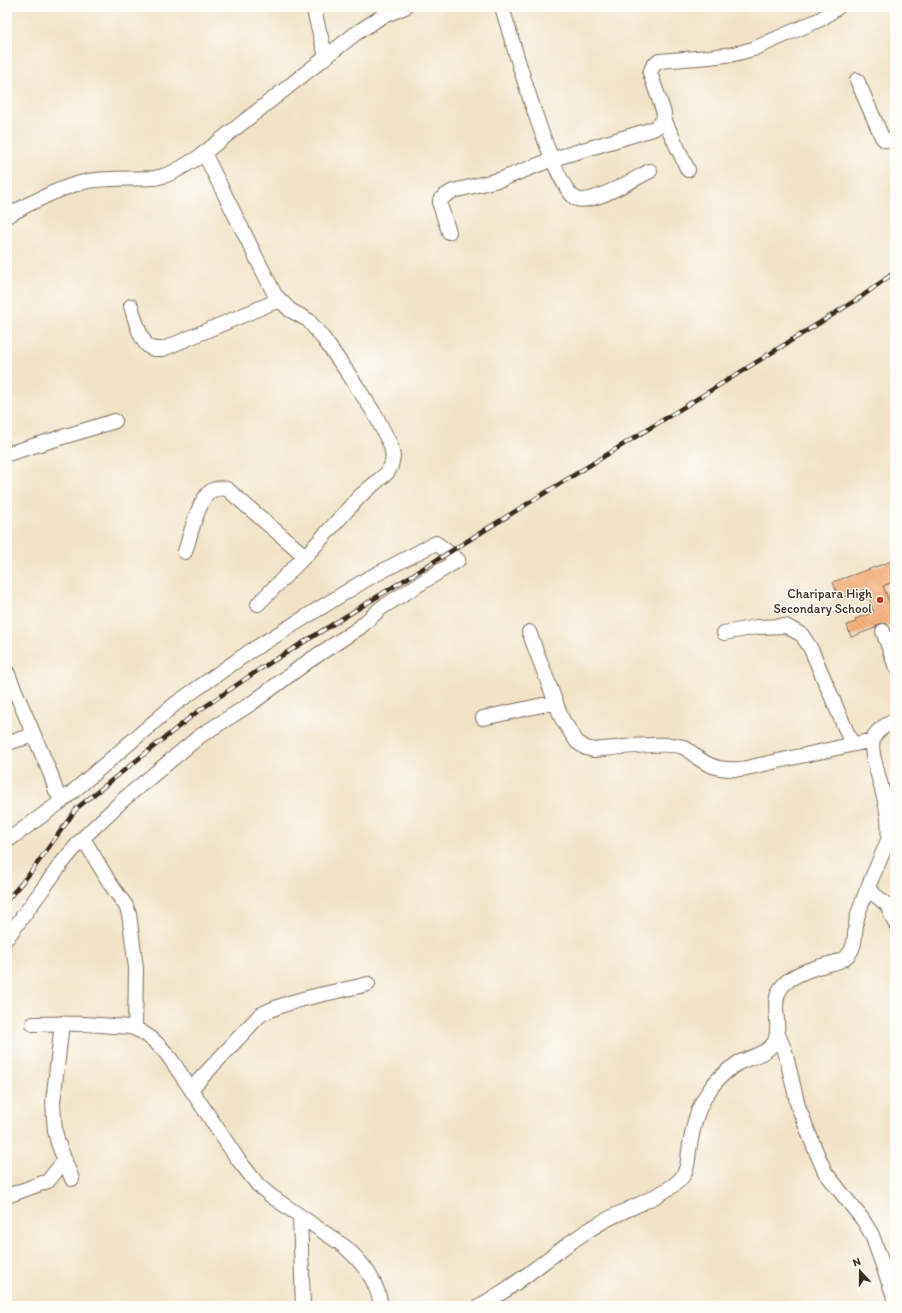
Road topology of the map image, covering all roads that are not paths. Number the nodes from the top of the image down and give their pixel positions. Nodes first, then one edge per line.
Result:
1 (313, 7) edge
2 (405, 7) edge
3 (502, 7) edge
4 (838, 7) edge
5 (326, 56) junction
6 (857, 80) dead end
7 (664, 119) junction
8 (895, 141) edge
9 (204, 153) junction
10 (553, 159) junction
11 (688, 170) dead end
12 (650, 171) dead end
13 (7, 216) edge
14 (449, 232) dead end
15 (280, 300) junction
16 (131, 306) dead end
17 (115, 420) dead end
18 (7, 454) edge
19 (185, 552) dead end
20 (305, 556) junction
21 (258, 604) dead end
22 (883, 631) dead end
23 (529, 632) dead end
24 (724, 632) dead end
25 (895, 664) edge
26 (7, 672) edge
27 (556, 702) junction
28 (483, 718) dead end
29 (895, 720) edge
30 (34, 735) junction
31 (873, 740) junction
32 (7, 744) edge
33 (852, 744) junction
34 (62, 801) junction
35 (891, 812) edge
36 (83, 838) junction
37 (7, 841) edge
38 (868, 889) junction
39 (895, 922) edge
40 (7, 938) edge
41 (368, 984) dead end
42 (62, 1023) junction
43 (33, 1024) dead end
44 (135, 1028) junction
45 (777, 1032) junction
46 (191, 1089) junction
47 (65, 1160) junction
48 (72, 1179) dead end
49 (7, 1196) edge
50 (300, 1216) junction
51 (303, 1306) edge
52 (381, 1306) edge
53 (478, 1306) edge
54 (895, 1306) edge

1 - 5 street
2 - 5 street
3 - 10 street
4 - 7 street
5 - 9 street
6 - 8 street
7 - 10 street
7 - 11 street
9 - 13 street
9 - 15 street
10 - 12 street
10 - 14 street
15 - 16 street
15 - 20 street
17 - 18 street
19 - 20 street
20 - 21 street
22 - 25 street
23 - 27 street
24 - 33 street
26 - 30 street
27 - 28 street
27 - 33 street
29 - 31 street
30 - 32 street
30 - 34 street
31 - 33 street
31 - 35 street
34 - 36 street
34 - 37 street
35 - 38 street
36 - 40 street
36 - 44 street
38 - 39 street
38 - 45 street
41 - 46 street
42 - 43 street
42 - 44 street
42 - 47 street
44 - 46 street
45 - 53 street
45 - 54 street
46 - 50 street
47 - 48 street
47 - 49 street
50 - 51 street
50 - 52 street

